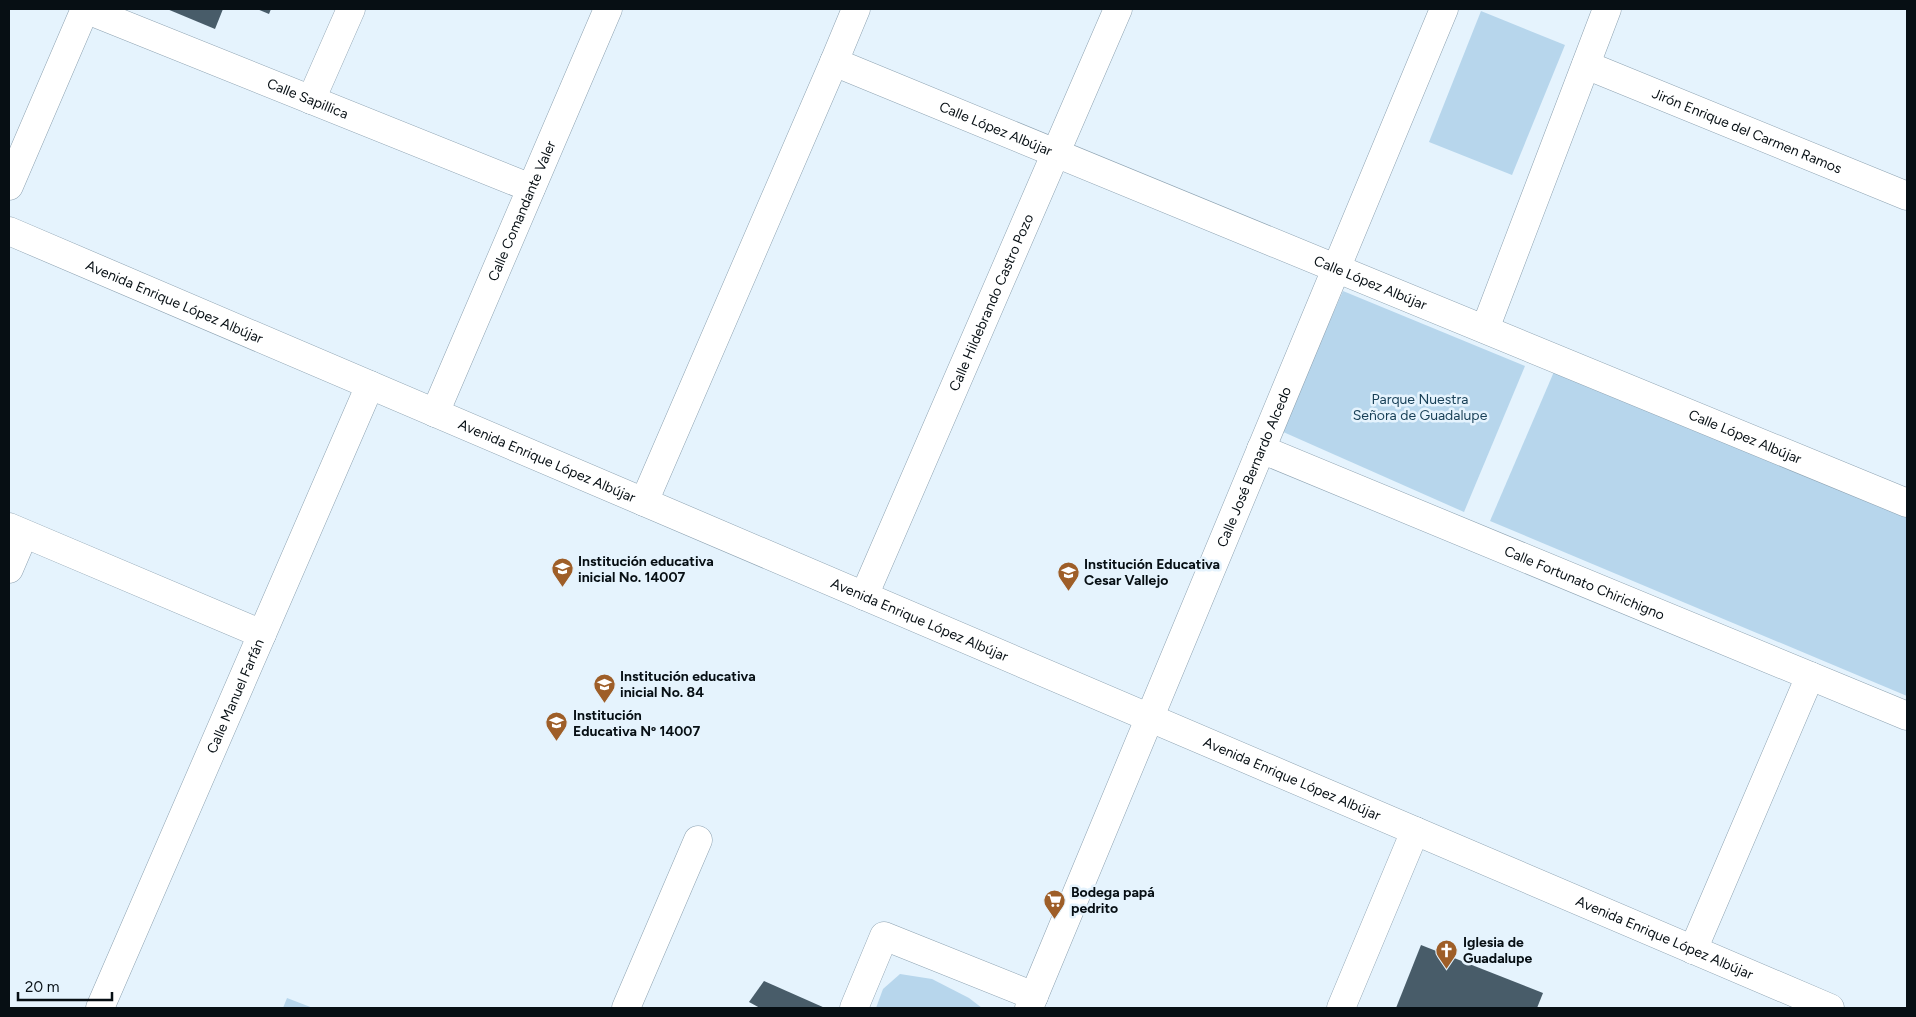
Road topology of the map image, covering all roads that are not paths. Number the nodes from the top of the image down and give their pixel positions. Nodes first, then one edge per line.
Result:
1 (85, 9) edge
2 (350, 9) edge
3 (608, 9) edge
4 (856, 9) edge
5 (1118, 9) edge
6 (1444, 9) edge
7 (1607, 9) edge
8 (834, 62) junction
9 (1586, 65) junction
10 (311, 100) junction
11 (1056, 153) junction
12 (9, 186) edge
13 (531, 188) junction
14 (1907, 196) edge
15 (9, 230) edge
16 (1336, 268) junction
17 (1485, 329) junction
18 (370, 385) junction
19 (435, 413) junction
20 (1261, 449) junction
21 (644, 502) junction
22 (1907, 503) edge
23 (16, 531) edge
24 (9, 569) edge
25 (864, 596) junction
26 (262, 634) junction
27 (1810, 676) junction
28 (1907, 716) edge
29 (1150, 717) junction
30 (1415, 831) junction
31 (698, 840) dead end
32 (1694, 950) junction
33 (1031, 1002) edge
34 (1801, 1003) edge
35 (100, 1008) edge
36 (626, 1008) edge
37 (854, 1008) edge
38 (1341, 1008) edge
39 (1830, 1008) edge

1 - 10 street, Calle Sapillica
1 - 12 street
2 - 10 street
3 - 13 street, Calle Comandante Valer
4 - 8 street
5 - 11 street, Calle Hildebrando Castro Pozo
6 - 16 street, Calle José Bernardo Alcedo
7 - 9 street
8 - 11 street, Calle López Albújar
8 - 21 street
9 - 14 street, Jirón Enrique del Carmen Ramos
9 - 17 street
10 - 13 street, Calle Sapillica
11 - 16 street, Calle López Albújar
11 - 25 street, Calle Hildebrando Castro Pozo
13 - 19 street, Calle Comandante Valer
15 - 18 street, Avenida Enrique López Albújar
16 - 17 street, Calle López Albújar
16 - 20 street, Calle José Bernardo Alcedo
17 - 22 street, Calle López Albújar
18 - 19 street, Avenida Enrique López Albújar
18 - 26 street, Calle Manuel Farfán
19 - 21 street, Avenida Enrique López Albújar
20 - 27 street, Calle Fortunato Chirichigno
20 - 29 street, Calle José Bernardo Alcedo
21 - 25 street, Avenida Enrique López Albújar
23 - 24 street
23 - 26 street
25 - 29 street, Avenida Enrique López Albújar
26 - 35 street, Calle Manuel Farfán
27 - 28 street, Calle Fortunato Chirichigno
27 - 32 street
29 - 30 street, Avenida Enrique López Albújar
29 - 33 street, Calle José Bernardo Alcedo
30 - 32 street, Avenida Enrique López Albújar
30 - 38 street
31 - 36 street
32 - 34 street, Avenida Enrique López Albújar
33 - 37 street
34 - 39 street, Avenida Enrique López Albújar

